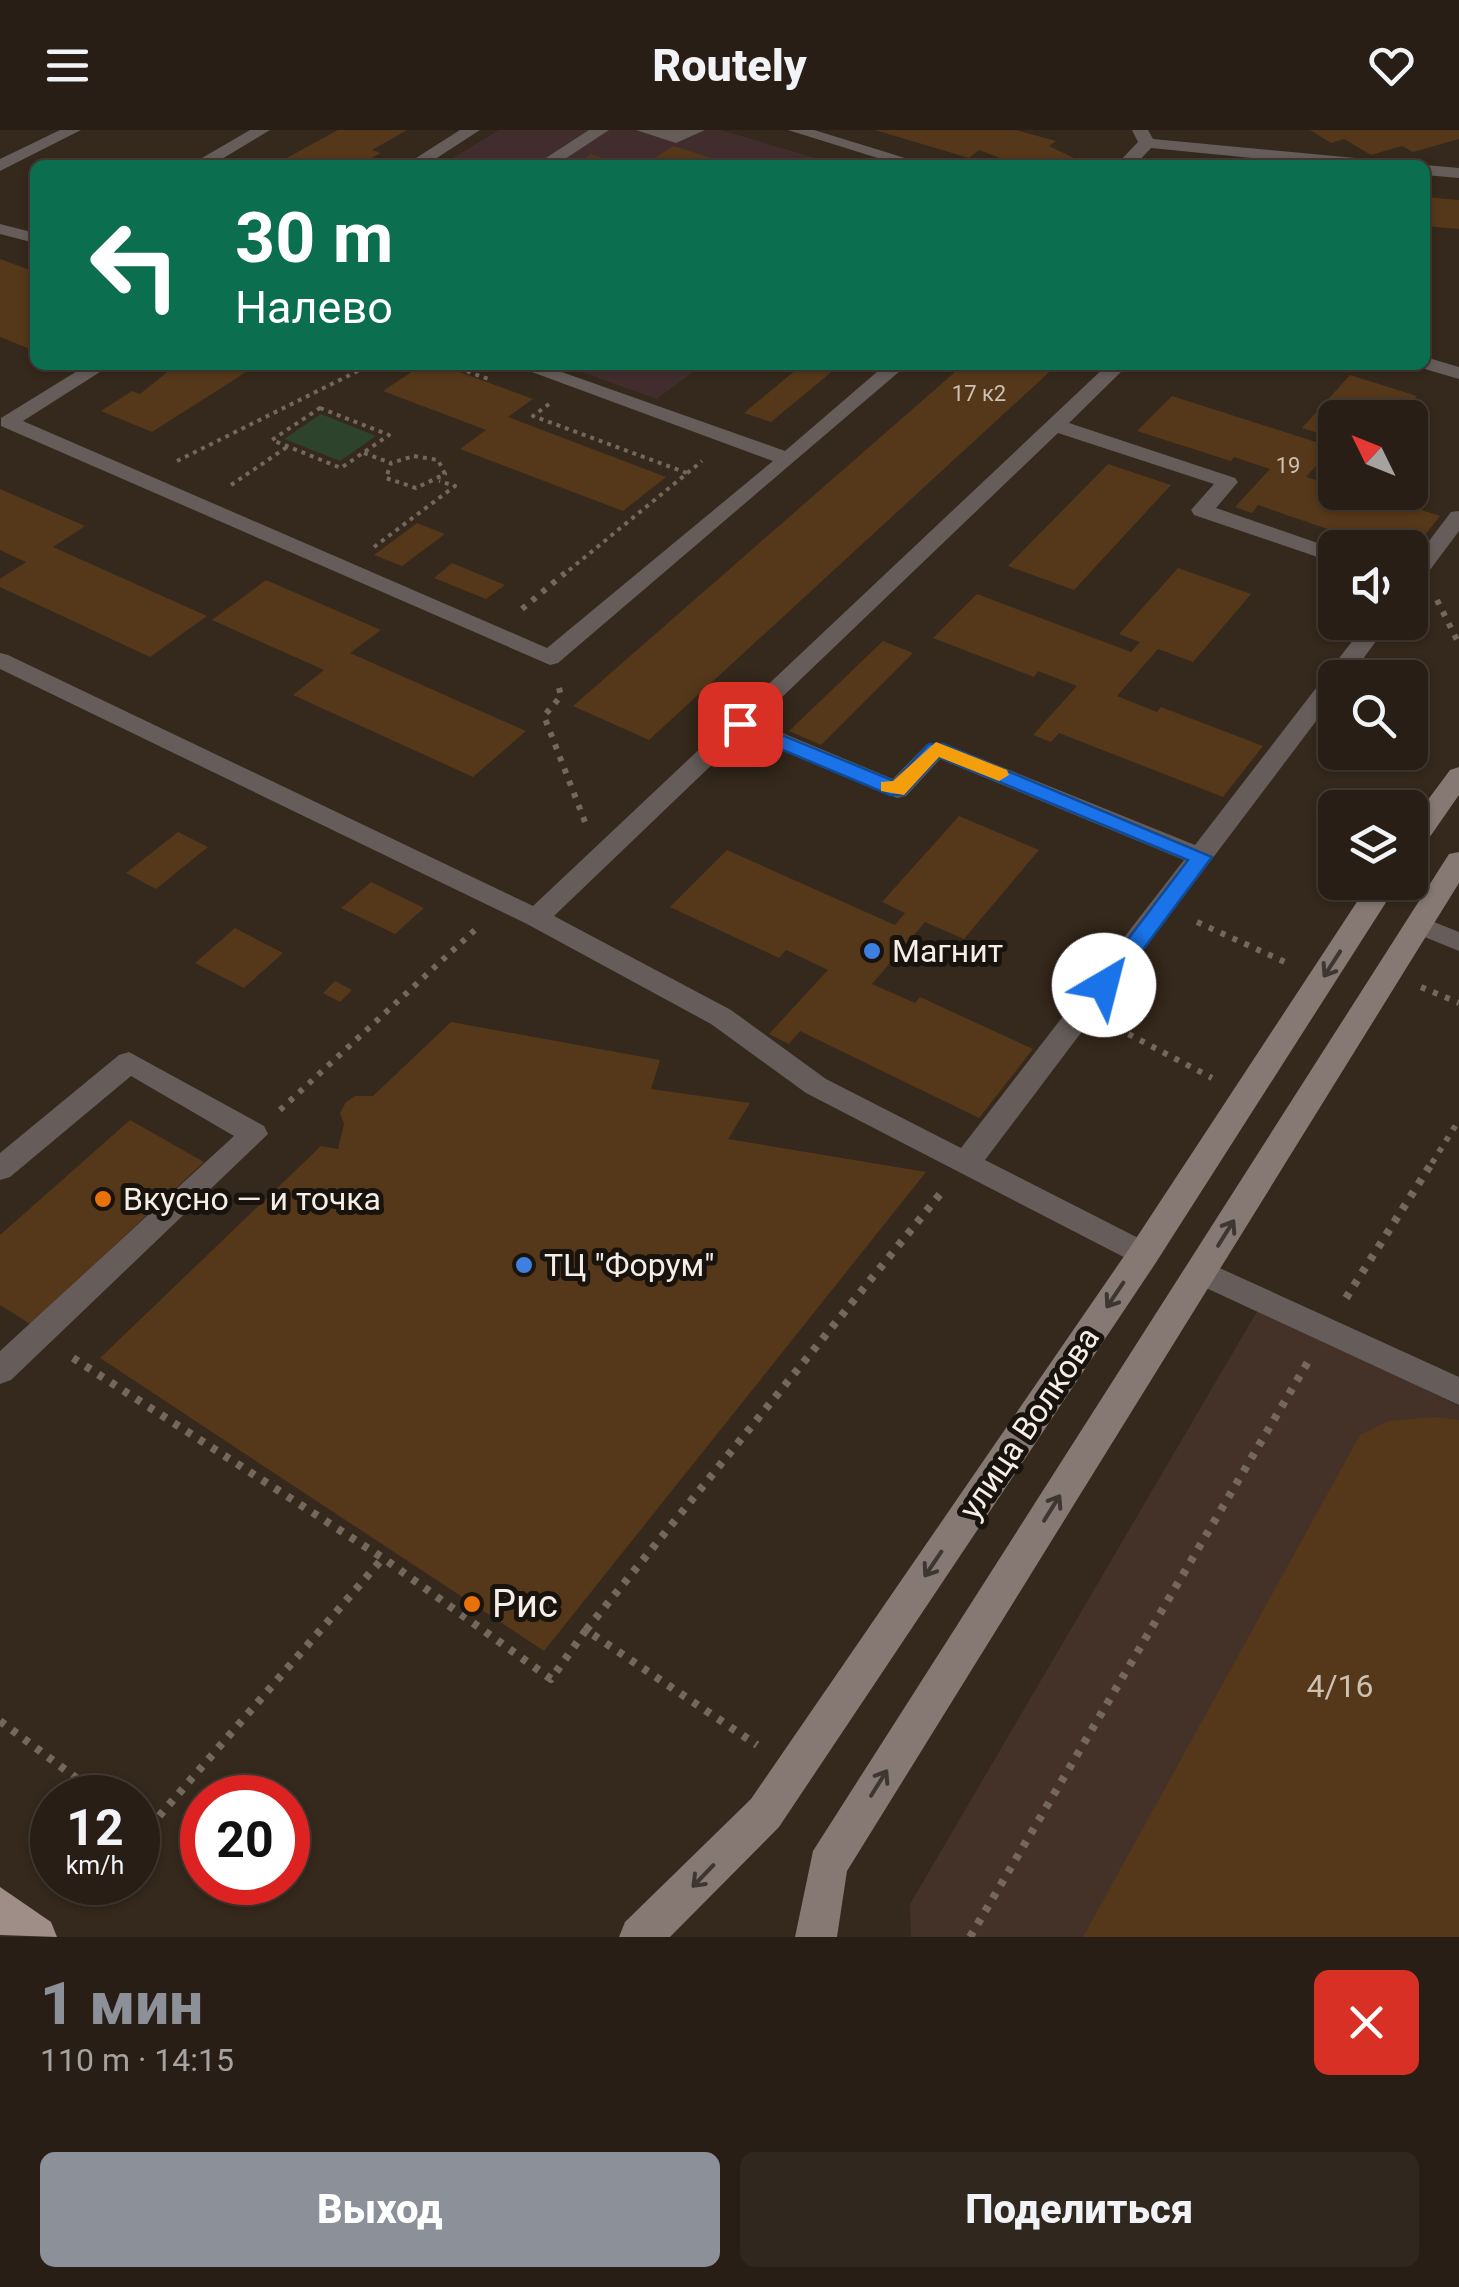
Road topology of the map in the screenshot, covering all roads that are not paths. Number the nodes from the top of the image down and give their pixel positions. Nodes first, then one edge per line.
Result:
1 (72, 130) edge
2 (262, 130) edge
3 (472, 130) edge
4 (600, 130) edge
5 (644, 130) edge
6 (697, 130) edge
7 (796, 130) edge
8 (1143, 137) edge
9 (207, 160) edge
10 (422, 160) edge
11 (552, 160) edge
12 (901, 160) edge
13 (1128, 160) edge
14 (1335, 160) edge
15 (0, 166) edge
16 (1430, 170) edge
17 (1459, 173) edge
18 (0, 229) edge
19 (30, 237) edge
20 (1430, 364) edge
21 (93, 370) edge
22 (537, 370) edge
23 (891, 370) edge
24 (1113, 370) edge
25 (1459, 373) edge
26 (3, 422) edge
27 (1056, 425) junction
28 (788, 459) junction
29 (1459, 516) edge
30 (1318, 550) edge
31 (1428, 557) edge
32 (1365, 640) edge
33 (0, 660) edge
34 (1350, 660) edge
35 (1318, 703) edge
36 (740, 724) junction
37 (1459, 776) edge
38 (1428, 819) edge
39 (1201, 857) junction
40 (1459, 861) edge
41 (1372, 900) edge
42 (536, 918) junction
43 (1418, 925) junction
44 (1459, 942) edge
45 (966, 1163) junction
46 (0, 1169) edge
47 (1143, 1255) junction
48 (1202, 1272) junction
49 (0, 1371) edge
50 (1457, 1386) edge
51 (0, 1908) edge
52 (36, 1937) edge
53 (640, 1937) edge
54 (816, 1937) edge

1 - 15 lane
2 - 9 lane
3 - 10 lane
4 - 11 lane
5 - 6 lane
7 - 12 lane
8 - 13 lane
8 - 14 lane
16 - 17 lane
18 - 19 lane
20 - 25 lane
21 - 26 lane
22 - 28 lane
23 - 28 lane
24 - 27 lane
26 - 28 lane
27 - 30 lane
27 - 36 lane
29 - 31 lane
32 - 34 lane
33 - 42 lane
35 - 39 lane
36 - 39 lane
36 - 42 lane
37 - 38 main road
39 - 45 lane
40 - 43 main road, улица Волкова
41 -> 47 main road, улица Волкова
42 - 45 lane
43 - 44 lane
48 -> 43 main road, улица Волкова
45 - 47 lane
46 - 49 lane
47 -> 53 main road, улица Волкова
48 - 50 lane
54 -> 48 main road, улица Волкова
51 - 52 main road

